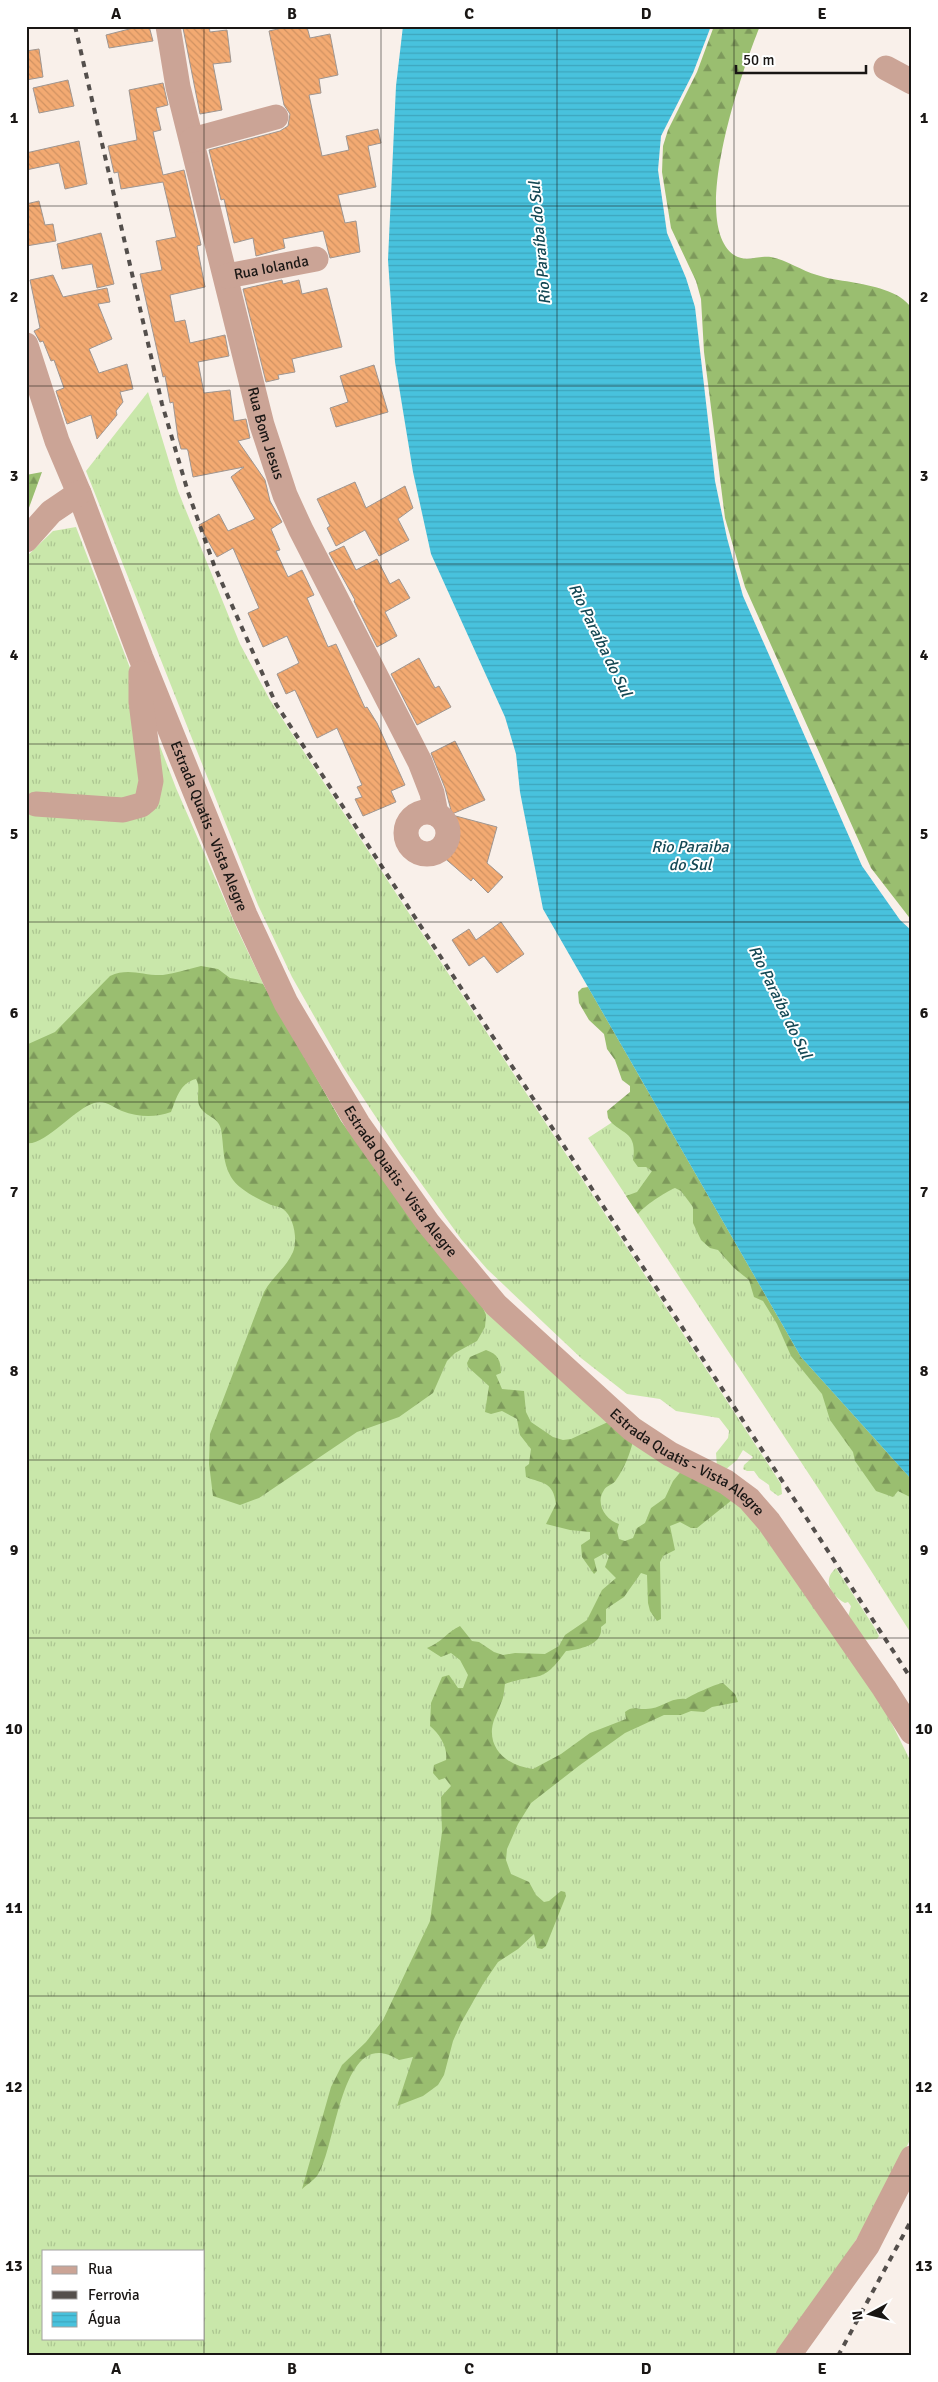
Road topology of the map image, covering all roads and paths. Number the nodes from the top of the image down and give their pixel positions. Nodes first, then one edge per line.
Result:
1 (168, 26) edge
2 (886, 68) dead end
3 (912, 82) edge
4 (276, 117) dead end
5 (192, 140) junction
6 (316, 259) dead end
7 (226, 276) junction
8 (26, 345) edge
9 (79, 492) junction
10 (26, 540) edge
11 (141, 658) junction
12 (36, 804) dead end
13 (436, 814) dead end
14 (910, 1727) edge
15 (912, 2158) edge
16 (788, 2356) edge

1 - 5 street, Rua Bom Jesus
2 - 3 street
4 - 5 street
5 - 7 street, Rua Bom Jesus
6 - 7 street, Rua Iolanda
7 - 13 street, Rua Bom Jesus
8 - 9 street, Estrada Quatis - Vista Alegre
9 - 10 street
9 - 11 street, Estrada Quatis - Vista Alegre
11 - 12 street
11 - 14 street, Estrada Quatis - Vista Alegre
15 - 16 street

